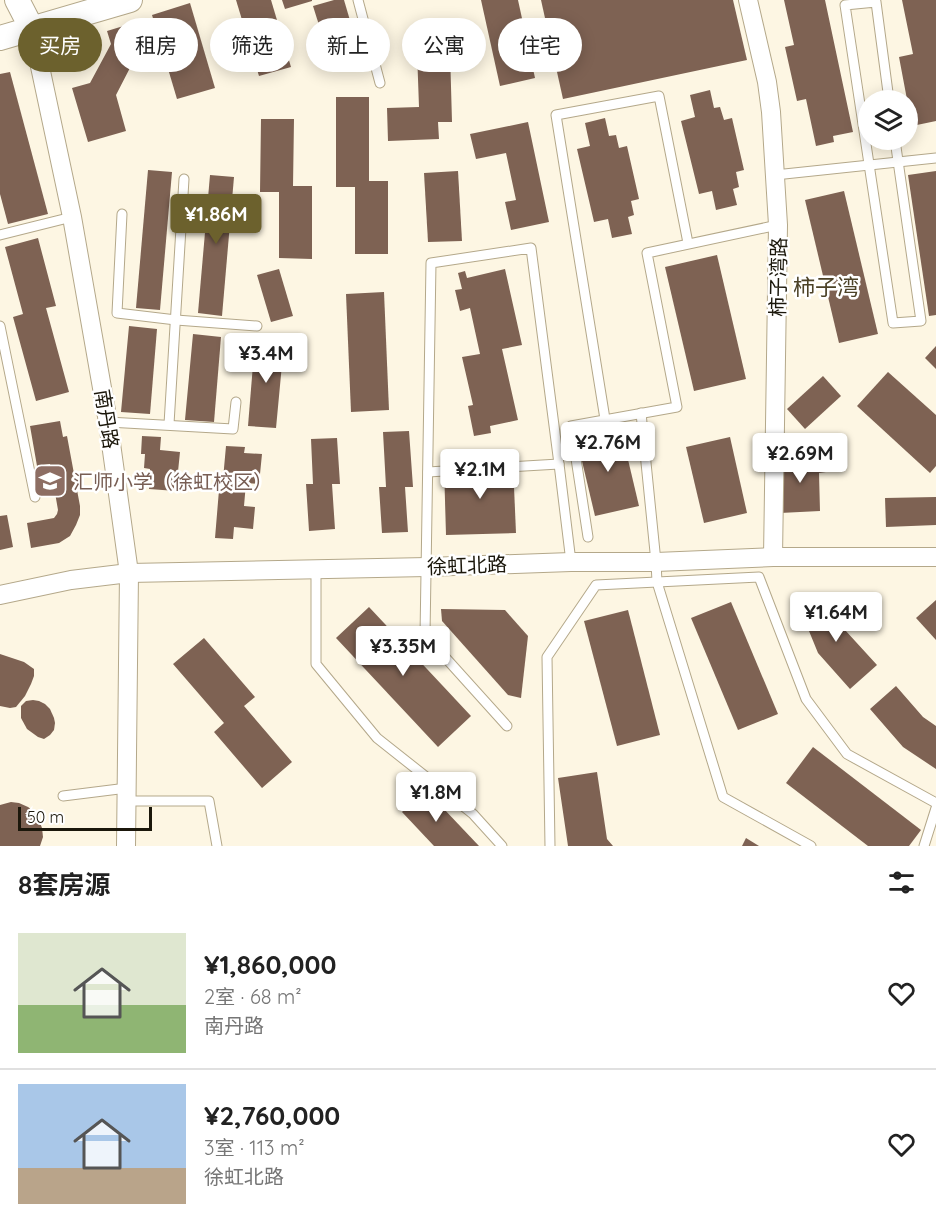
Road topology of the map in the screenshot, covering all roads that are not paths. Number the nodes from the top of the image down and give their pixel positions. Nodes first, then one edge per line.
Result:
1 (17, 0) edge
2 (130, 0) edge
3 (358, 0) edge
4 (748, 0) edge
5 (26, 18) edge
6 (69, 18) edge
7 (18, 33) edge
8 (0, 38) edge
9 (41, 72) edge
10 (381, 83) dead end
11 (858, 90) edge
12 (888, 90) edge
13 (868, 150) edge
14 (896, 150) edge
15 (936, 158) edge
16 (898, 162) junction
17 (870, 165) junction
18 (775, 175) junction
19 (184, 179) dead end
20 (122, 214) dead end
21 (72, 218) junction
22 (778, 225) junction
23 (0, 235) edge
24 (688, 243) junction
25 (176, 320) junction
26 (0, 326) edge
27 (257, 326) dead end
28 (236, 402) dead end
29 (641, 413) junction
30 (605, 419) junction
31 (108, 422) junction
32 (169, 424) junction
33 (559, 464) junction
34 (428, 472) junction
35 (35, 497) dead end
36 (588, 537) dead end
37 (773, 557) junction
38 (936, 557) edge
39 (571, 562) junction
40 (656, 562) junction
41 (427, 567) junction
42 (316, 569) junction
43 (129, 573) junction
44 (657, 582) junction
45 (0, 596) edge
46 (507, 726) dead end
47 (126, 795) junction
48 (63, 796) dead end
49 (936, 803) edge
50 (936, 808) edge
51 (126, 846) edge
52 (217, 846) edge
53 (501, 846) edge
54 (550, 846) edge
55 (812, 846) edge
56 (924, 846) edge

1 - 5 main road, 南丹路
2 - 6 main road
3 - 10 lane
4 - 18 street, 柿子湾路
7 - 8 main road
9 - 21 street, 南丹路
11 - 12 lane
13 - 17 lane
14 - 16 lane
15 - 16 lane
16 - 17 lane
16 - 17 lane
17 - 18 lane
18 - 22 street, 柿子湾路
19 - 25 lane
20 - 25 lane
21 - 23 lane
21 - 31 street, 南丹路
22 - 24 lane
22 - 37 street, 柿子湾路
24 - 29 lane
24 - 30 lane
25 - 27 lane
25 - 32 lane
26 - 35 lane
28 - 32 lane
29 - 30 lane
29 - 40 lane
30 - 36 lane
31 - 32 lane
31 - 43 street, 南丹路
33 - 34 lane
33 - 34 lane
33 - 39 lane
34 - 41 lane
37 - 38 street, 徐虹北路
37 - 40 street, 徐虹北路
39 - 40 street, 徐虹北路
39 - 41 street, 徐虹北路
40 - 44 lane
41 - 42 street, 徐虹北路
41 - 46 lane
42 - 43 street, 徐虹北路
42 - 53 lane
43 - 45 street, 徐虹北路
43 - 47 street, 南丹路
44 - 49 lane
44 - 54 lane
44 - 55 lane
47 - 48 lane
47 - 51 street, 南丹路
47 - 52 lane
50 - 56 lane

